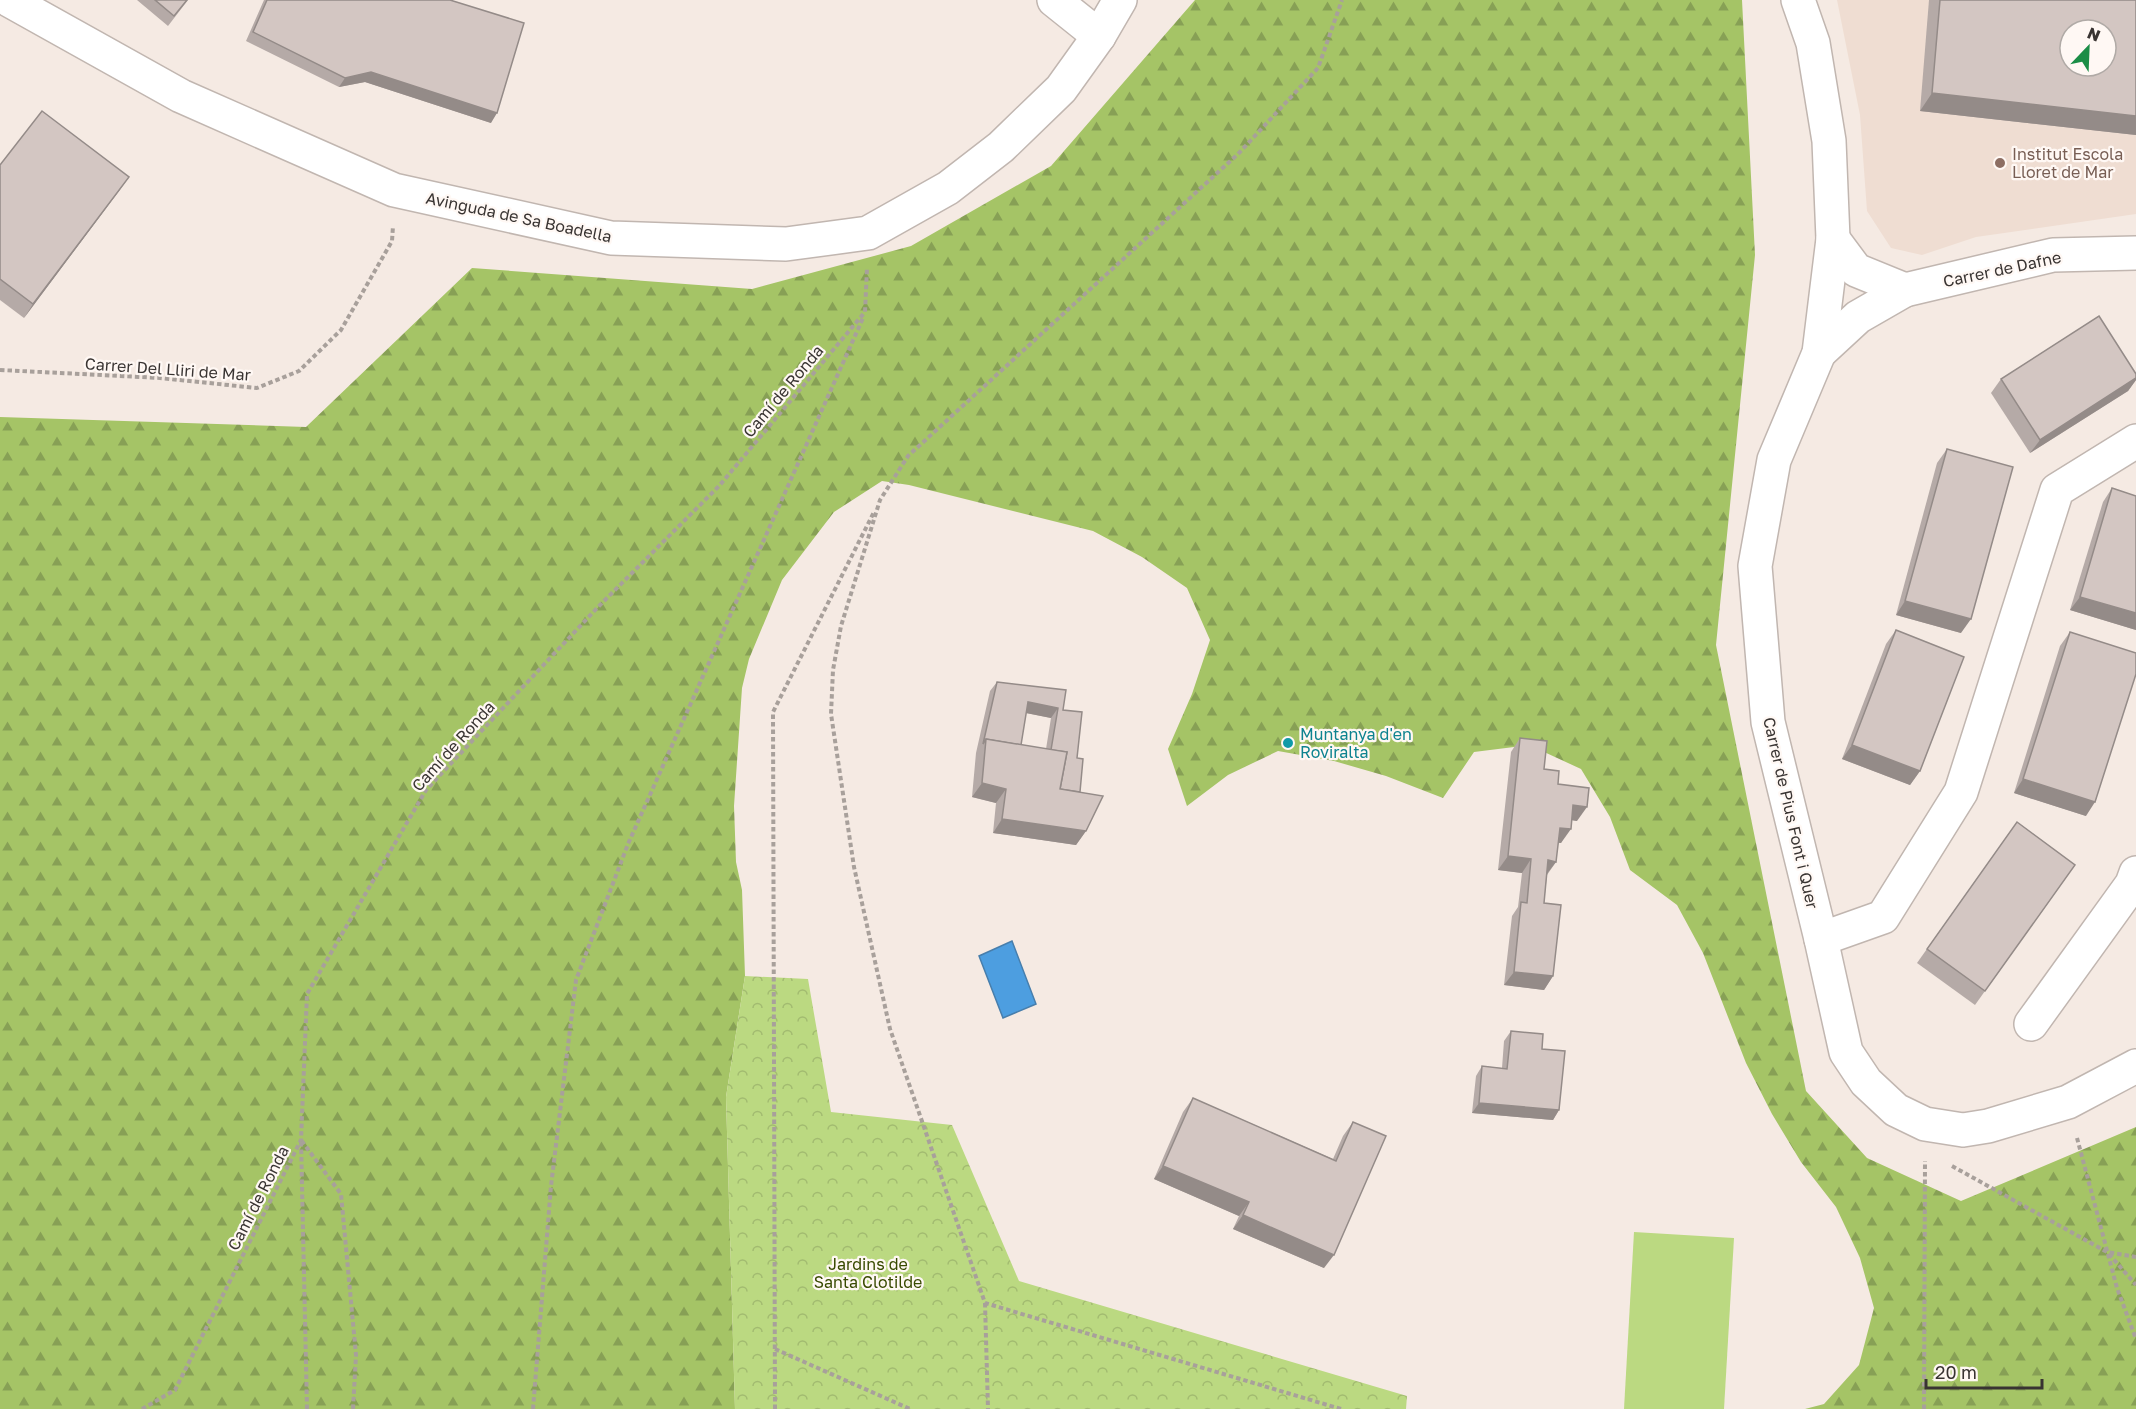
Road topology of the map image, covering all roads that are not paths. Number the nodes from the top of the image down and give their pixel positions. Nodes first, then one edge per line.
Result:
1 (9, 0) edge
2 (1054, 0) edge
3 (1120, 0) edge
4 (1798, 0) edge
5 (1099, 36) junction
6 (1833, 239) junction
7 (2136, 253) edge
8 (1905, 290) junction
9 (1819, 353) junction
10 (2136, 441) edge
11 (2136, 873) edge
12 (1821, 939) junction
13 (2031, 1024) dead end
14 (2136, 1066) edge

1 - 5 street, Avinguda de Sa Boadella
2 - 5 street
3 - 5 street, Avinguda de Sa Boadella
4 - 6 street, Carrer de Pius Font i Quer
6 - 8 street
6 - 9 street, Carrer de Pius Font i Quer
7 - 8 street, Carrer de Dafne
8 - 9 street, Carrer de Dafne
9 - 12 street, Carrer de Pius Font i Quer
10 - 12 street
11 - 13 street
12 - 14 street, Carrer de Pius Font i Quer

